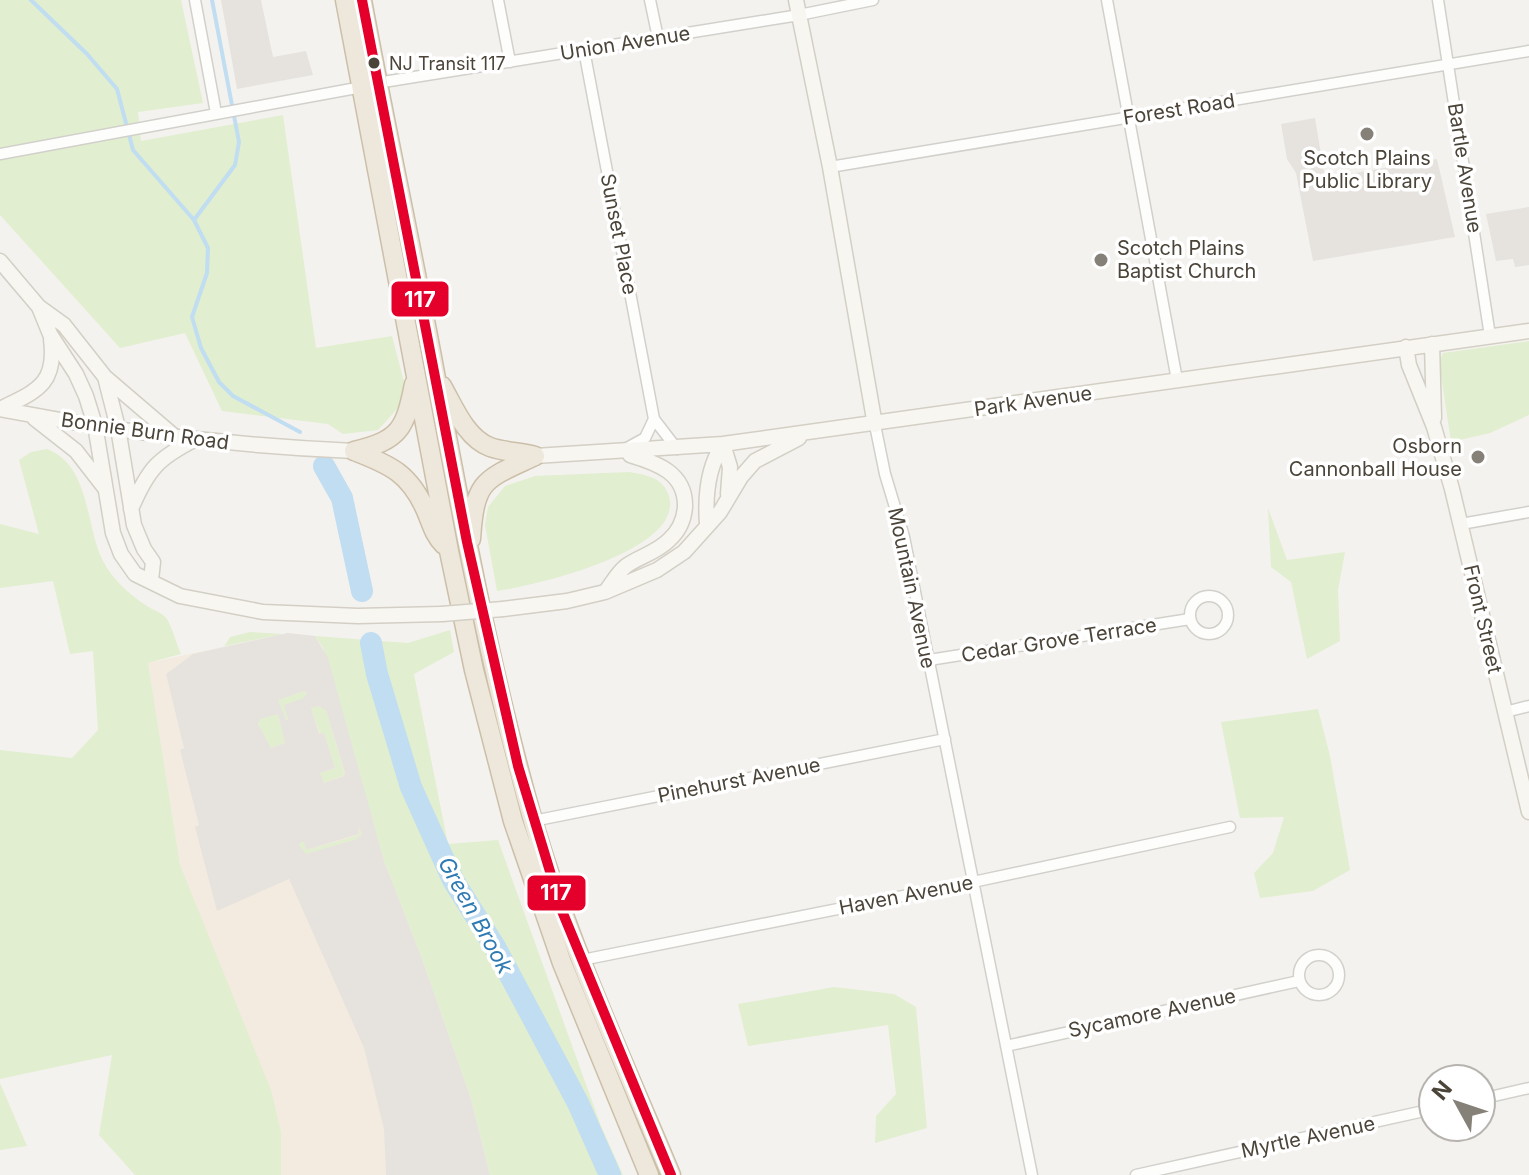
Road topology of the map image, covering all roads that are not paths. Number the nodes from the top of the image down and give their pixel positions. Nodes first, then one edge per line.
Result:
1 (195, 0) edge
2 (345, 0) edge
3 (362, 0) edge
4 (498, 0) edge
5 (650, 0) edge
6 (873, 0) edge
7 (1107, 0) edge
8 (1438, 0) edge
9 (798, 7) edge
10 (658, 38) junction
11 (584, 50) junction
12 (1529, 51) edge
13 (510, 62) junction
14 (1449, 65) junction
15 (370, 85) junction
16 (222, 112) junction
17 (1129, 118) junction
18 (0, 154) edge
19 (830, 167) junction
20 (0, 261) edge
21 (39, 307) junction
22 (1529, 331) edge
23 (50, 334) junction
24 (1490, 336) junction
25 (1432, 344) junction
26 (1406, 347) junction
27 (425, 373) junction
28 (105, 377) junction
29 (1177, 380) junction
30 (0, 409) edge
31 (30, 415) junction
32 (654, 419) junction
33 (95, 425) junction
34 (875, 425) junction
35 (1434, 427) junction
36 (118, 428) junction
37 (810, 432) junction
38 (174, 436) junction
39 (197, 439) junction
40 (723, 444) junction
41 (677, 449) junction
42 (354, 451) junction
43 (619, 452) junction
44 (535, 456) junction
45 (105, 488) junction
46 (729, 496) junction
47 (131, 509) junction
48 (1529, 512) edge
49 (707, 524) junction
50 (1461, 524) junction
51 (449, 551) junction
52 (470, 557) junction
53 (151, 580) junction
54 (605, 592) junction
55 (1190, 619) dead end
56 (929, 660) junction
57 (1529, 706) edge
58 (1505, 712) junction
59 (945, 739) junction
60 (1529, 812) edge
61 (533, 821) junction
62 (1230, 827) dead end
63 (973, 882) junction
64 (582, 960) junction
65 (1299, 981) junction
66 (1006, 1046) junction
67 (1529, 1088) edge
68 (1497, 1095) edge
69 (1417, 1113) edge
70 (649, 1175) edge
71 (671, 1175) edge
72 (1032, 1175) edge
73 (1136, 1175) edge

1 - 16 street
2 - 15 highway
3 - 15 highway
4 - 13 street
5 - 10 street
6 - 9 street, Union Avenue
7 - 17 street
8 - 14 street, Bartle Avenue
9 - 10 street, Union Avenue
9 - 19 main road, Mountain Avenue
10 - 11 street, Union Avenue
11 - 13 street, Union Avenue
11 - 32 street, Sunset Place
12 - 14 street, Forest Road
13 - 15 street, Union Avenue
14 - 17 street, Forest Road
14 - 24 street, Bartle Avenue
15 - 16 street, Union Avenue
15 - 27 highway
16 - 18 street, Union Avenue
17 - 19 street, Forest Road
17 - 29 street
19 - 34 main road, Mountain Avenue
20 - 21 main road
21 - 23 main road
21 - 28 main road
22 - 24 main road, Park Avenue
23 - 30 main road
23 - 33 main road
24 - 25 main road, Park Avenue
25 - 26 main road, Park Avenue
25 - 35 main road, Front Street
26 - 29 main road, Park Avenue
26 - 35 main road, Front Street
27 - 42 highway
27 - 44 highway
27 - 51 highway
27 - 52 highway
28 - 36 main road
28 - 38 main road
29 - 34 main road, Park Avenue
30 - 31 main road, Bonnie Burn Road
31 - 33 main road, Bonnie Burn Road
31 - 45 main road
32 - 41 street, Sunset Place
32 - 43 street
33 - 36 main road, Bonnie Burn Road
33 - 45 main road
34 - 37 main road, Park Avenue
34 - 56 street, Mountain Avenue
35 - 50 main road, Front Street
36 - 38 main road, Bonnie Burn Road
36 - 47 main road
37 - 40 main road, Park Avenue
37 - 46 main road
38 - 39 main road, Bonnie Burn Road
39 - 42 main road, Bonnie Burn Road
39 - 47 main road
40 - 41 main road, Park Avenue
40 - 46 main road
40 - 49 main road
41 - 43 main road, Park Avenue
42 - 51 highway
43 - 44 main road, Park Avenue
43 - 54 main road
44 - 52 highway
45 - 53 main road
46 - 49 main road
47 - 53 main road
48 - 50 street
49 - 54 main road
50 - 58 main road, Front Street
51 - 70 highway
52 - 61 highway
53 - 54 main road, bridge
55 - 56 street, Cedar Grove Terrace
56 - 59 street, Mountain Avenue
57 - 58 street
58 - 60 main road, Front Street
59 - 61 street, Pinehurst Avenue
59 - 63 street, Mountain Avenue
61 - 64 highway
62 - 63 street, Haven Avenue
63 - 64 street, Haven Avenue
63 - 66 street, Mountain Avenue
64 - 71 highway
65 - 65 street, Sycamore Avenue
65 - 66 street, Sycamore Avenue
66 - 72 street, Mountain Avenue
67 - 68 street
69 - 73 street, Myrtle Avenue

